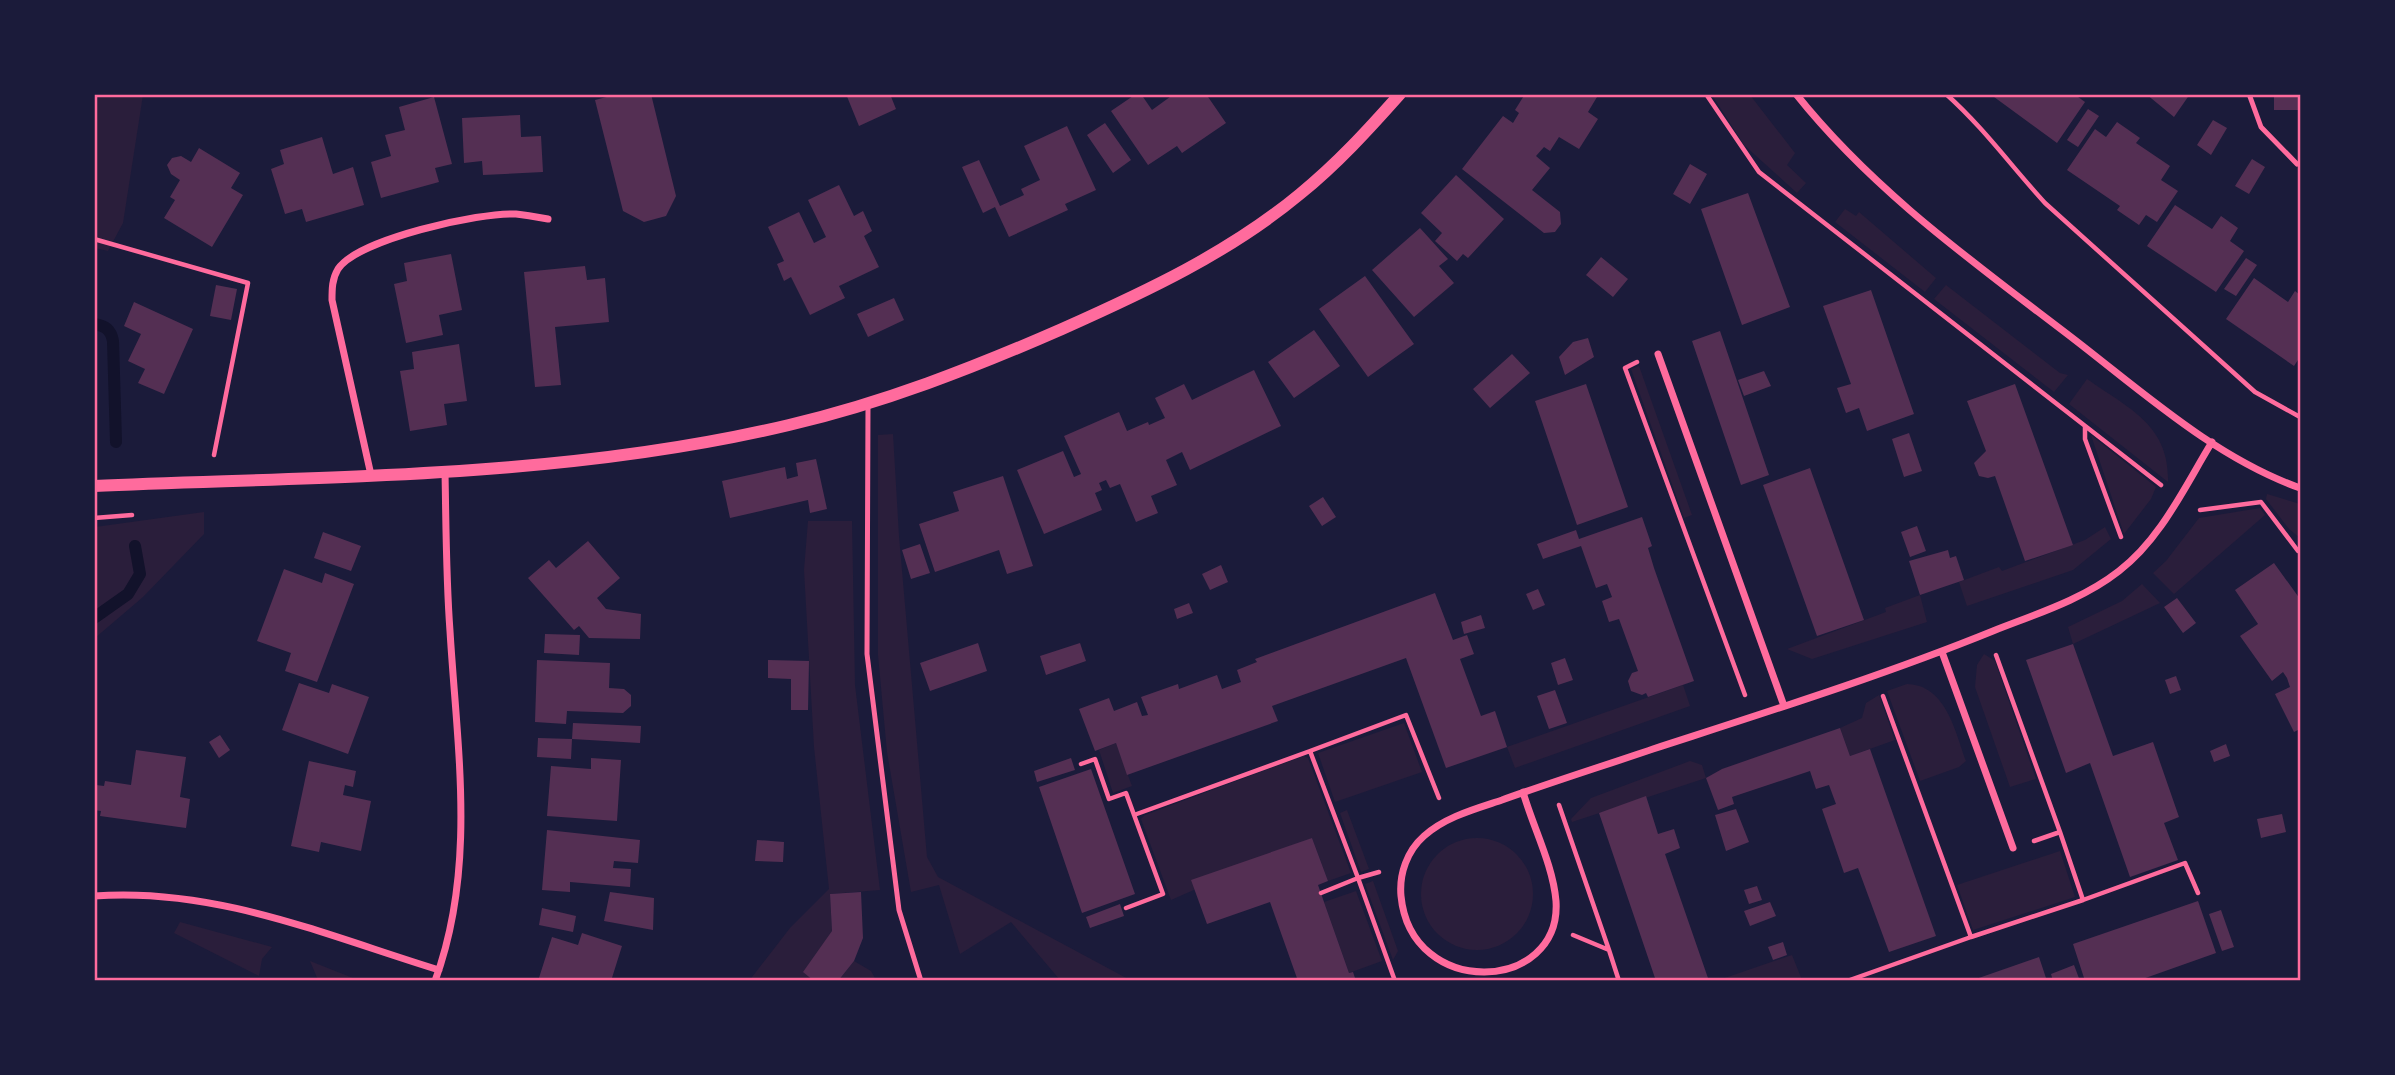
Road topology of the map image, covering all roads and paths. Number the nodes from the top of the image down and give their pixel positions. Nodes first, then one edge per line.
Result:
1 (1400, 94) edge
2 (1706, 94) edge
3 (1796, 94) edge
4 (1946, 94) edge
5 (2249, 94) edge
6 (2297, 164) dead end
7 (548, 219) dead end
8 (94, 239) edge
9 (1657, 354) joint
10 (868, 405) junction
11 (2301, 417) edge
12 (2085, 426) junction
13 (2212, 442) junction
14 (445, 471) junction
15 (371, 475) junction
16 (212, 481) junction
17 (94, 486) edge
18 (2301, 488) edge
19 (2178, 498) junction
20 (136, 514) dead end
21 (94, 518) edge
22 (2300, 552) edge
23 (2133, 558) junction
24 (1989, 633) junction
25 (1942, 652) junction
26 (1876, 675) junction
27 (1784, 706) junction
28 (1753, 717) junction
29 (1310, 751) junction
30 (1080, 764) dead end
31 (1552, 783) junction
32 (1523, 793) junction
33 (1134, 815) junction
34 (1447, 820) junction
35 (2060, 832) junction
36 (2013, 848) joint
37 (1402, 871) junction
38 (1358, 878) junction
39 (1321, 893) dead end
40 (2197, 893) dead end
41 (94, 896) edge
42 (2083, 900) junction
43 (1126, 908) dead end
44 (1553, 927) junction
45 (1971, 937) junction
46 (1609, 950) junction
47 (439, 970) junction
48 (435, 981) edge
49 (921, 981) edge
50 (1395, 981) edge
51 (1619, 981) edge
52 (1847, 981) edge

1 - 10 street
2 - 12 path
3 - 13 street
4 - 11 path
5 - 6 lane
7 - 15 street
8 - 16 path
9 - 27 street
9 - 28 path
10 - 14 street
10 - 49 lane
12 - 19 path
12 - 23 path
13 - 18 street
13 - 19 street
14 - 15 street
14 - 47 street
15 - 16 street
16 - 17 street
19 - 22 path
19 - 23 street
20 - 21 path
23 - 24 street
24 - 25 street
24 - 35 path
25 - 26 street
25 - 36 street
26 - 27 street
26 - 45 path
27 - 28 street
28 - 31 street
29 - 33 path
29 - 34 path
29 - 38 path
30 - 33 path
31 - 32 street
31 - 46 path
32 - 34 street
32 - 44 street
33 - 43 path
34 - 37 street
35 - 36 path
35 - 42 path
37 - 38 path
37 - 44 street
38 - 39 path
38 - 50 path
40 - 42 path
41 - 47 street
42 - 45 path
44 - 46 path
45 - 52 path
46 - 51 path
47 - 48 street

